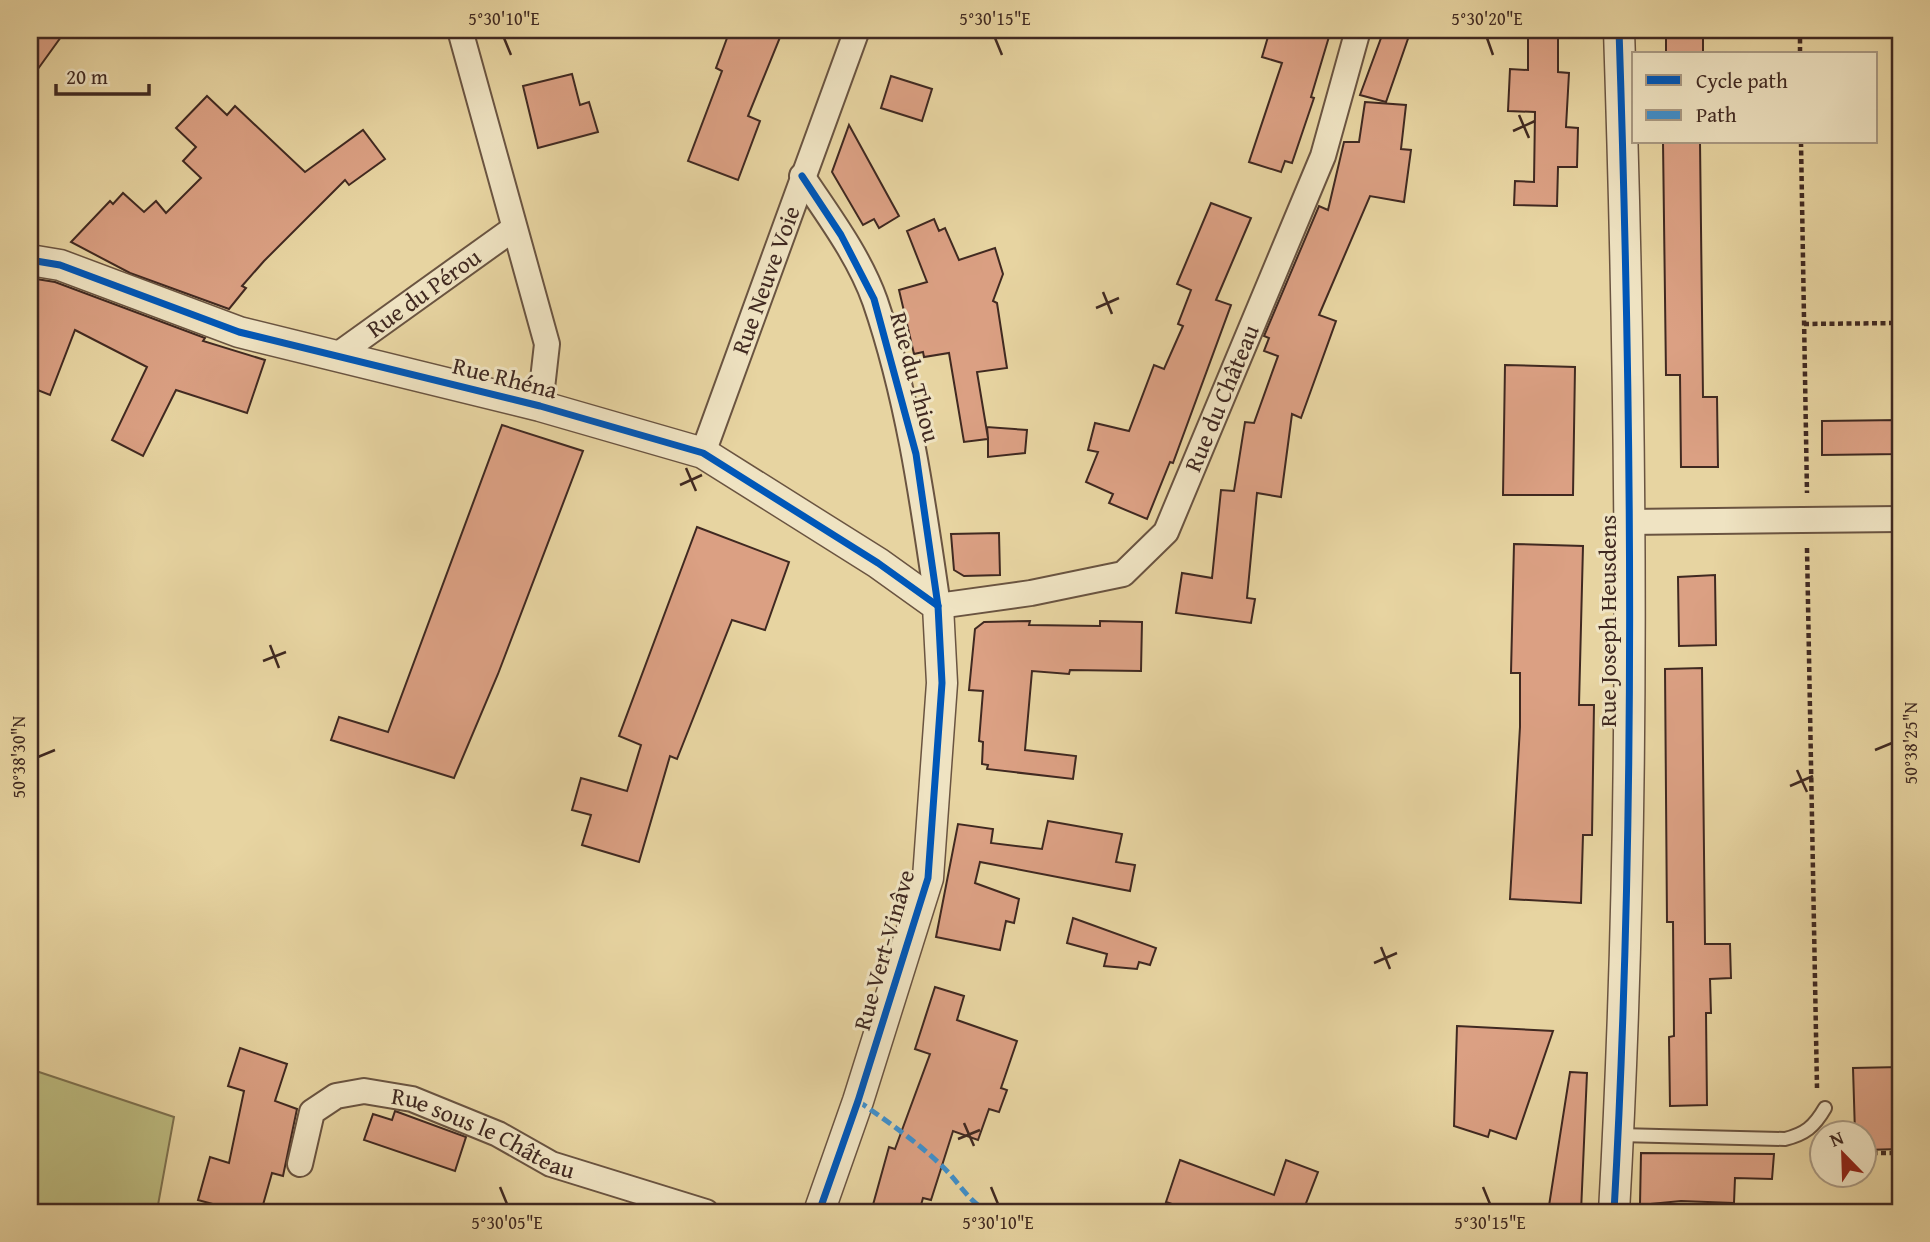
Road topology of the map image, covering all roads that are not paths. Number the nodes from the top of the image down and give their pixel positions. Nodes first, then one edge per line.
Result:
1 (460, 30) edge
2 (856, 30) edge
3 (1358, 30) edge
4 (1619, 30) edge
5 (802, 176) junction
6 (513, 229) junction
7 (30, 260) edge
8 (336, 356) junction
9 (540, 405) junction
10 (703, 453) junction
11 (1900, 519) edge
12 (1628, 522) junction
13 (938, 606) junction
14 (1825, 1108) road end
15 (1619, 1135) junction
16 (300, 1164) dead end
17 (706, 1212) edge
18 (819, 1212) edge
19 (1614, 1212) edge

1 - 6 street, Rue du Pérou
2 - 5 street, Rue Neuve Voie
3 - 13 street, Rue du Château
4 - 12 street, Rue Joseph Heusdens
5 - 10 street, Rue Neuve Voie
5 - 13 street, Rue du Thiou
6 - 8 street, Rue du Pérou
6 - 9 street, Rue du Pérou
7 - 8 street, Rue Rhéna
8 - 9 street, Rue Rhéna
9 - 10 street, Rue Rhéna
10 - 13 street, Rue Rhéna
11 - 12 street
12 - 15 street, Rue Joseph Heusdens
13 - 18 street, Rue Vert-Vinâve
14 - 15 lane
15 - 19 street, Rue Joseph Heusdens
16 - 17 street, Rue sous le Château

